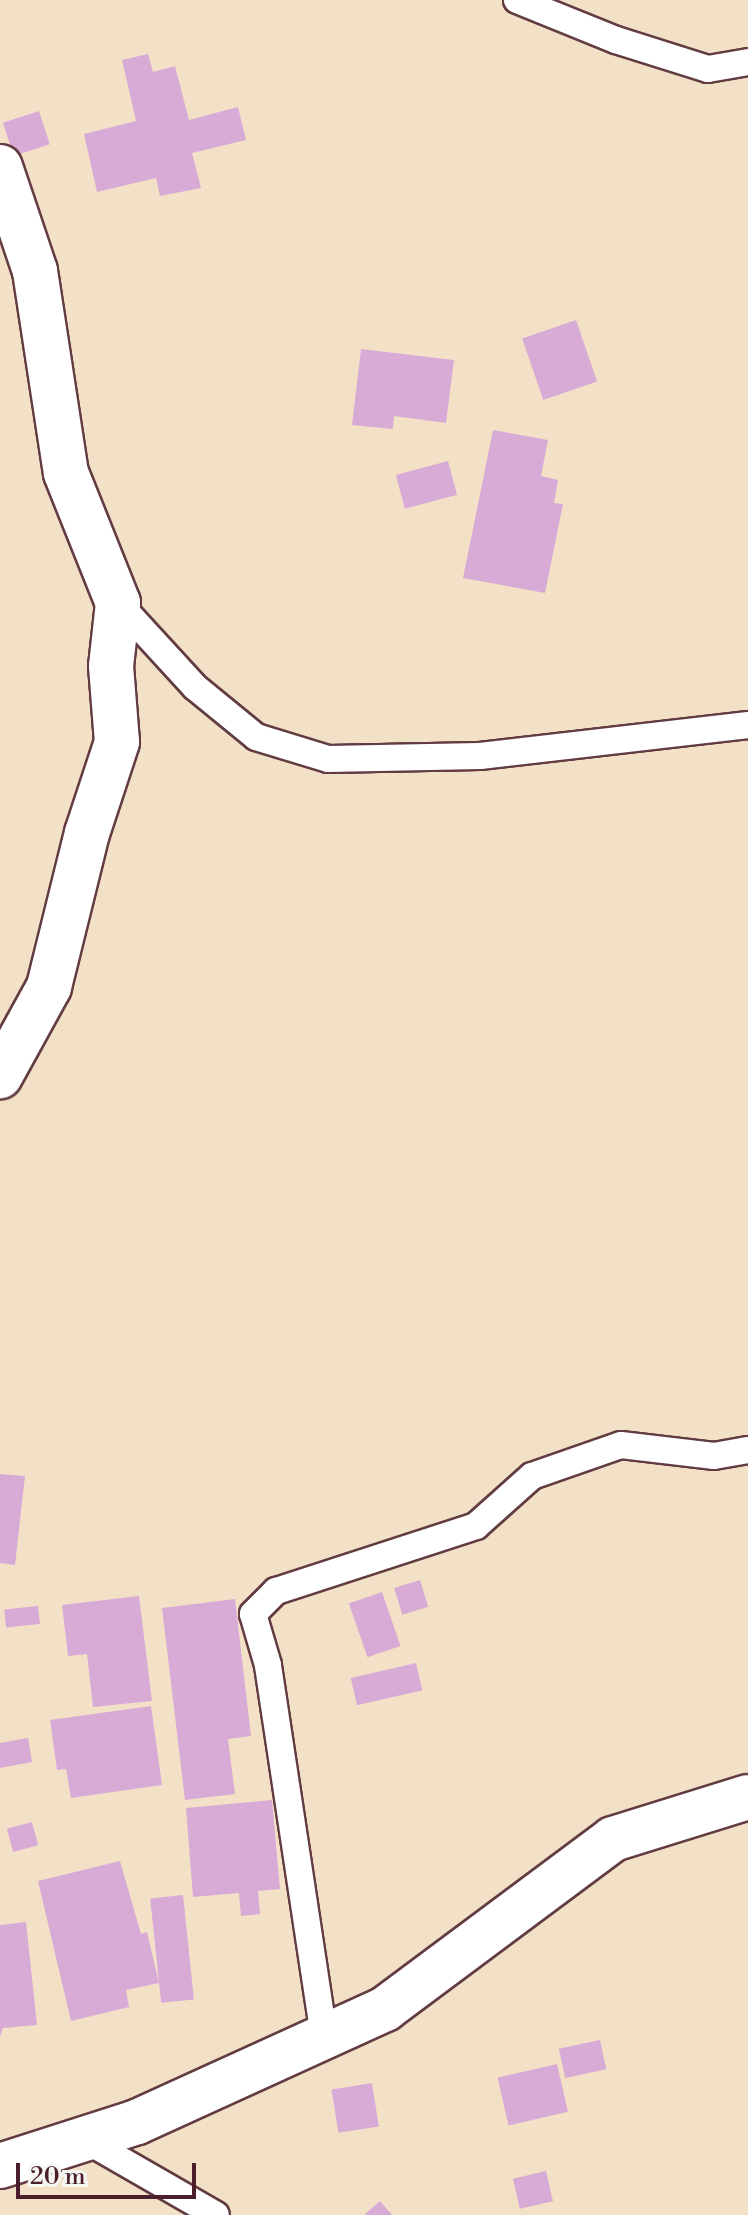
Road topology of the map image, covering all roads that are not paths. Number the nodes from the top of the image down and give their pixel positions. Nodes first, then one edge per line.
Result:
1 (517, 0) edge
2 (748, 62) edge
3 (0, 167) edge
4 (118, 603) junction
5 (748, 725) edge
6 (0, 1076) edge
7 (748, 1450) edge
8 (748, 1797) edge
9 (324, 2036) junction
10 (84, 2139) junction
11 (0, 2166) edge
12 (216, 2215) edge

1 - 2 lane
3 - 4 street
4 - 5 lane
4 - 6 street
7 - 9 lane
8 - 9 street
9 - 10 street
10 - 11 street
10 - 12 lane

